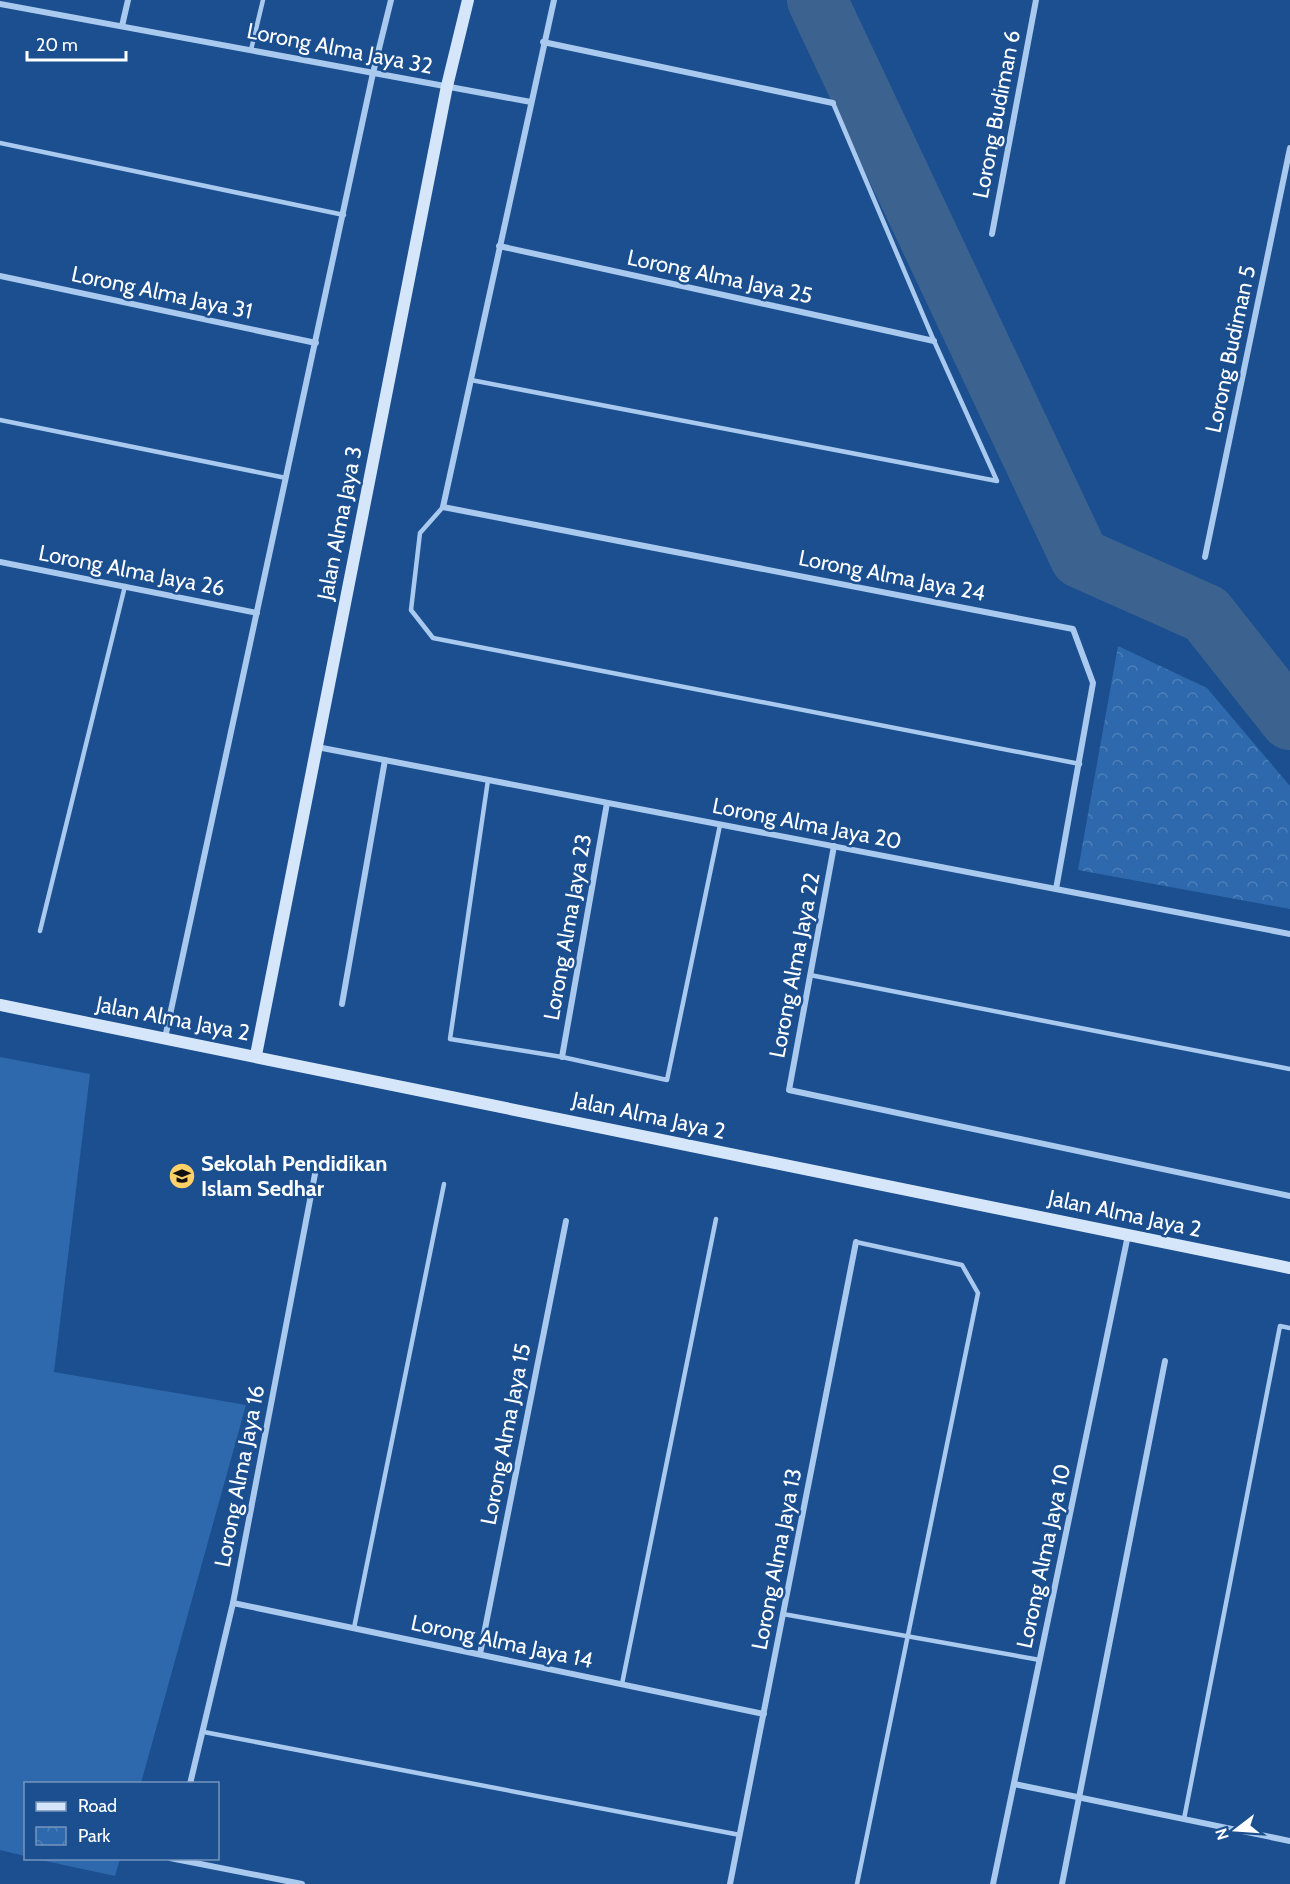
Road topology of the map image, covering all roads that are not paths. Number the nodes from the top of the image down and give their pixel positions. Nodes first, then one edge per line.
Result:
1 (128, 0) edge
2 (263, 0) edge
3 (391, 0) edge
4 (468, 0) edge
5 (554, 0) edge
6 (1036, 0) edge
7 (0, 4) edge
8 (122, 26) junction
9 (543, 42) junction
10 (251, 50) junction
11 (373, 73) junction
12 (447, 86) junction
13 (531, 102) junction
14 (833, 104) joint
15 (0, 143) edge
16 (1290, 148) edge
17 (344, 215) junction
18 (992, 234) dead end
19 (499, 246) junction
20 (0, 276) edge
21 (934, 342) junction
22 (316, 343) junction
23 (471, 380) junction
24 (0, 420) edge
25 (286, 478) junction
26 (443, 507) junction
27 (1205, 557) dead end
28 (0, 562) edge
29 (125, 586) junction
30 (257, 613) junction
31 (317, 747) junction
32 (385, 760) junction
33 (1080, 764) junction
34 (488, 780) junction
35 (607, 803) junction
36 (720, 825) junction
37 (834, 846) junction
38 (1056, 889) junction
39 (40, 931) dead end
40 (1290, 933) edge
41 (810, 975) junction
42 (342, 1004) dead end
43 (0, 1005) edge
44 (165, 1038) junction
45 (256, 1055) junction
46 (562, 1057) junction
47 (1290, 1069) edge
48 (315, 1174) dead end
49 (444, 1184) dead end
50 (1290, 1196) edge
51 (716, 1219) dead end
52 (566, 1221) dead end
53 (1128, 1235) junction
54 (856, 1242) joint
55 (1290, 1268) edge
56 (1290, 1328) edge
57 (1165, 1361) dead end
58 (233, 1604) junction
59 (783, 1614) junction
60 (354, 1628) junction
61 (908, 1636) junction
62 (480, 1654) junction
63 (1040, 1660) junction
64 (622, 1684) junction
65 (764, 1714) junction
66 (204, 1732) junction
67 (191, 1782) edge
68 (1014, 1784) junction
69 (1079, 1798) junction
70 (1184, 1819) junction
71 (740, 1835) junction
72 (1290, 1840) edge
73 (175, 1860) edge
74 (302, 1884) edge
75 (730, 1884) edge
76 (857, 1884) edge
77 (993, 1884) edge
78 (1062, 1884) edge

1 - 8 street
2 - 10 lane
3 - 11 street
4 - 12 street, Jalan Alma Jaya 3
5 - 9 street
6 - 18 street, Lorong Budiman 6
7 - 8 street, Lorong Alma Jaya 32
8 - 10 street, Lorong Alma Jaya 32
9 - 13 street
9 - 14 street
10 - 11 street, Lorong Alma Jaya 32
11 - 12 street, Lorong Alma Jaya 32
11 - 17 street
12 - 13 street, Lorong Alma Jaya 32
12 - 31 street, Jalan Alma Jaya 3
13 - 19 street
14 - 21 lane
15 - 17 lane
16 - 27 street, Lorong Budiman 5
17 - 22 street
19 - 21 street, Lorong Alma Jaya 25
19 - 23 street
20 - 22 street, Lorong Alma Jaya 31
21 - 23 lane
22 - 25 street
23 - 26 street
24 - 25 lane
25 - 30 street
26 - 33 street, Lorong Alma Jaya 24
26 - 33 lane
28 - 29 street, Lorong Alma Jaya 26
29 - 30 street, Lorong Alma Jaya 26
29 - 39 lane
30 - 44 street
31 - 32 street, Lorong Alma Jaya 20
31 - 45 street, Jalan Alma Jaya 3
32 - 34 street, Lorong Alma Jaya 20
32 - 42 street
33 - 38 street, Lorong Alma Jaya 24
34 - 35 street, Lorong Alma Jaya 20
34 - 46 lane
35 - 36 street, Lorong Alma Jaya 20
35 - 46 street, Lorong Alma Jaya 23
36 - 37 street, Lorong Alma Jaya 20
36 - 46 lane
37 - 38 street, Lorong Alma Jaya 20
37 - 41 street, Lorong Alma Jaya 22
38 - 40 street, Lorong Alma Jaya 20
41 - 47 lane
41 - 50 street, Lorong Alma Jaya 22
43 - 44 street, Jalan Alma Jaya 2
44 - 45 street, Jalan Alma Jaya 2
45 - 53 street, Jalan Alma Jaya 2
48 - 58 street, Lorong Alma Jaya 16
49 - 60 lane
51 - 64 lane
52 - 62 street, Lorong Alma Jaya 15
53 - 55 street, Jalan Alma Jaya 2
53 - 63 street, Lorong Alma Jaya 10
54 - 59 street, Lorong Alma Jaya 13
54 - 61 lane
56 - 70 lane
57 - 69 street
58 - 60 street, Lorong Alma Jaya 14
58 - 66 street, Lorong Alma Jaya 16
59 - 61 lane
59 - 65 street, Lorong Alma Jaya 13
60 - 62 street, Lorong Alma Jaya 14
61 - 63 lane
61 - 76 lane
62 - 64 street, Lorong Alma Jaya 14
63 - 68 street, Lorong Alma Jaya 10
64 - 65 street, Lorong Alma Jaya 14
65 - 71 street, Lorong Alma Jaya 13
66 - 67 street, Lorong Alma Jaya 16
66 - 71 lane
68 - 69 street
68 - 77 street, Lorong Alma Jaya 10
69 - 70 street
69 - 78 street
70 - 72 street
71 - 75 street, Lorong Alma Jaya 13
73 - 74 street

